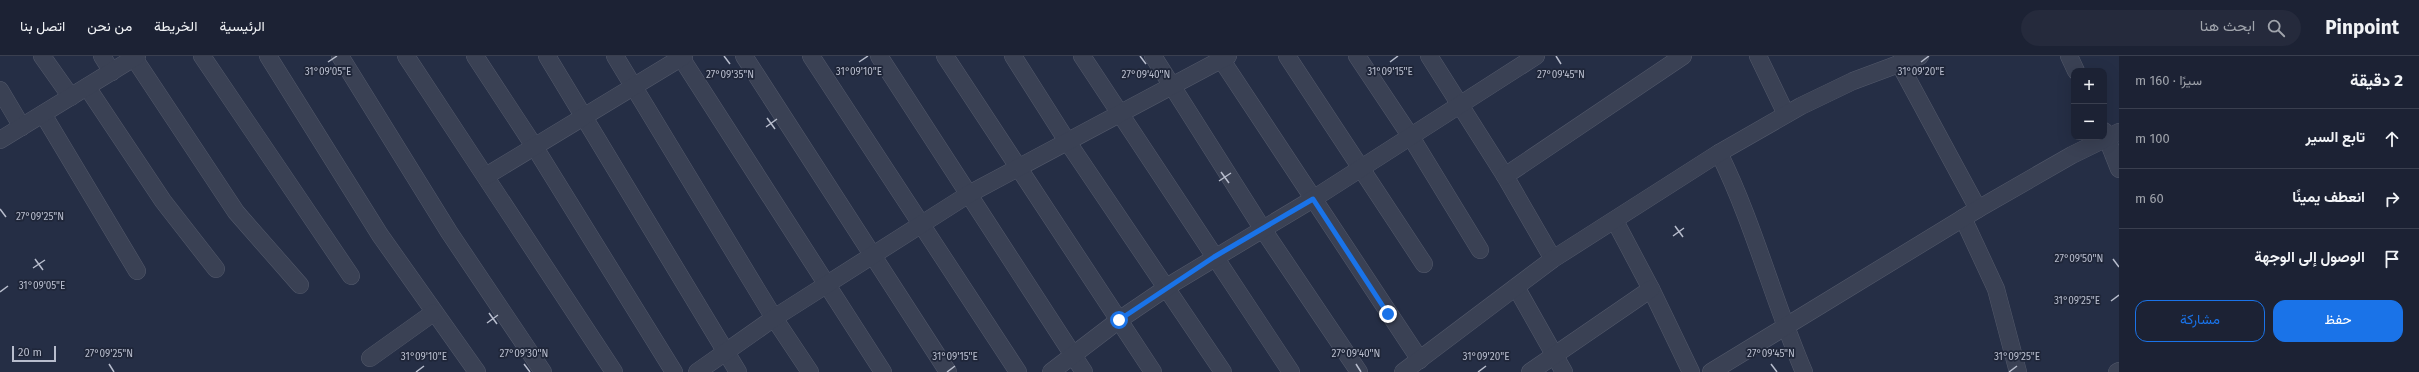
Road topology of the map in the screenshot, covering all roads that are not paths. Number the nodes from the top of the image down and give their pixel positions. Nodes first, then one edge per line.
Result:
1 (42, 56) edge
2 (102, 56) edge
3 (202, 56) edge
4 (268, 56) edge
5 (340, 56) edge
6 (406, 56) edge
7 (474, 56) edge
8 (547, 56) edge
9 (615, 56) edge
10 (744, 56) edge
11 (811, 56) edge
12 (879, 56) edge
13 (945, 56) edge
14 (1014, 56) edge
15 (1082, 56) edge
16 (1152, 56) edge
17 (1287, 56) edge
18 (1357, 56) edge
19 (1429, 56) edge
20 (1536, 56) edge
21 (1683, 56) edge
22 (1758, 56) edge
23 (1920, 56) edge
24 (2069, 56) edge
25 (136, 57) edge
26 (682, 57) edge
27 (1223, 57) edge
28 (1899, 63) junction
29 (2075, 68) edge
30 (112, 72) junction
31 (634, 86) junction
32 (1171, 86) junction
33 (87, 87) junction
34 (0, 90) edge
35 (71, 97) junction
36 (1461, 105) junction
37 (1120, 113) junction
38 (43, 114) junction
39 (1786, 114) junction
40 (584, 116) junction
41 (22, 127) junction
42 (2110, 133) edge
43 (1411, 138) junction
44 (0, 140) edge
45 (1067, 141) junction
46 (534, 146) junction
47 (1719, 153) junction
48 (1018, 168) junction
49 (1361, 169) junction
50 (2119, 169) edge
51 (486, 176) junction
52 (1505, 176) junction
53 (969, 194) junction
54 (1313, 199) junction
55 (1978, 209) junction
56 (1963, 218) junction
57 (1615, 221) junction
58 (922, 225) junction
59 (1262, 228) junction
60 (1480, 250) dead end
61 (873, 256) junction
62 (1214, 257) junction
63 (1553, 259) junction
64 (1424, 264) dead end
65 (216, 268) dead end
66 (137, 271) dead end
67 (351, 276) dead end
68 (300, 285) dead end
69 (827, 285) junction
70 (1167, 287) junction
71 (1516, 287) junction
72 (1651, 289) junction
73 (433, 313) junction
74 (774, 318) junction
75 (1119, 320) junction
76 (1784, 326) junction
77 (725, 352) junction
78 (1073, 355) junction
79 (1556, 355) junction
80 (370, 358) dead end
81 (1420, 360) junction
82 (476, 372) edge
83 (543, 372) edge
84 (614, 372) edge
85 (674, 372) edge
86 (697, 372) edge
87 (738, 372) edge
88 (810, 372) edge
89 (883, 372) edge
90 (948, 372) edge
91 (1018, 372) edge
92 (1051, 372) edge
93 (1084, 372) edge
94 (1153, 372) edge
95 (1223, 372) edge
96 (1291, 372) edge
97 (1359, 372) edge
98 (1404, 372) edge
99 (1530, 372) edge
100 (1564, 372) edge
101 (1691, 372) edge
102 (1711, 372) edge
103 (1804, 372) edge
104 (2018, 372) edge

1 - 35 street
2 - 30 street
3 - 67 street
4 - 73 street
5 - 83 street
6 - 51 street
7 - 46 street
8 - 40 street
9 - 31 street
10 - 61 street
11 - 58 street
12 - 53 street
13 - 48 street
14 - 45 street
15 - 37 street
16 - 32 street
17 - 49 street
18 - 43 street
19 - 36 street
20 - 36 street
21 - 52 street
22 - 39 street
23 - 28 street
24 - 29 street
25 - 30 street
25 - 68 street
26 - 31 street
26 - 69 street
27 - 32 street
27 - 54 street
28 - 39 street
28 - 55 street
30 - 33 street
31 - 40 street
31 - 74 street
32 - 37 street
32 - 59 street
33 - 35 street
33 - 65 street
34 - 41 street
35 - 38 street
36 - 43 street
36 - 52 street
37 - 45 street
37 - 62 street
38 - 41 street
38 - 66 street
39 - 47 street
40 - 46 street
40 - 77 street
41 - 44 street
42 - 50 street
42 - 55 street
43 - 49 street
43 - 60 street
45 - 48 street
45 - 70 street
46 - 51 street
46 - 85 street
47 - 57 street
47 - 76 street
48 - 53 street
48 - 75 street
49 - 54 street
49 - 64 street
51 - 84 street
52 - 63 street
53 - 58 street
53 - 78 street
54 - 59 street
54 - 81 street
55 - 56 street
56 - 76 street
56 - 104 street
57 - 63 street
57 - 72 street
58 - 61 street
58 - 91 street
59 - 62 street
59 - 97 street
61 - 69 street
61 - 90 street
62 - 70 street
62 - 96 street
63 - 71 street
69 - 74 street
69 - 89 street
70 - 75 street
70 - 95 street
71 - 79 street
71 - 81 street
72 - 79 street
72 - 101 street
73 - 80 street
73 - 82 street
74 - 77 street
74 - 88 street
75 - 78 street
75 - 94 street
76 - 102 street
76 - 103 street
77 - 86 street
77 - 87 street
78 - 92 street
78 - 93 street
79 - 99 street
79 - 100 street
81 - 98 street

